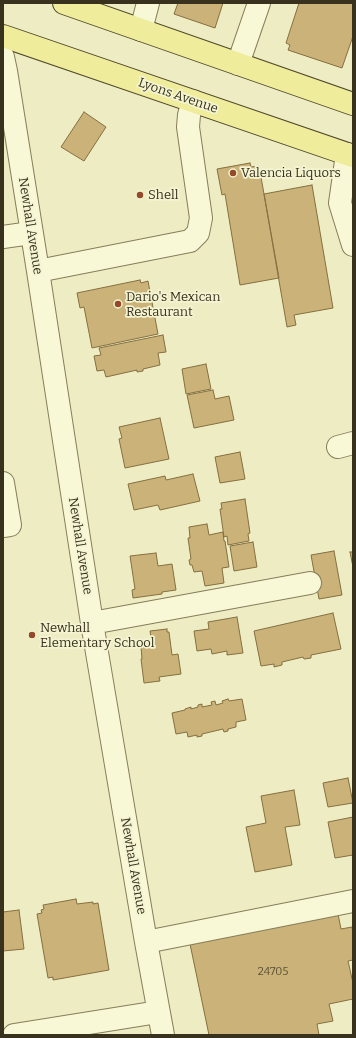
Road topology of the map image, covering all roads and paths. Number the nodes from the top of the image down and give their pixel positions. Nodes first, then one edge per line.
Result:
1 (148, 3) edge
2 (259, 3) edge
3 (71, 4) edge
4 (141, 30) junction
5 (3, 36) edge
6 (3, 57) edge
7 (238, 64) junction
8 (193, 101) junction
9 (353, 104) edge
10 (350, 155) edge
11 (31, 233) junction
12 (3, 237) edge
13 (353, 245) edge
14 (38, 271) junction
15 (3, 483) edge
16 (3, 526) edge
17 (310, 583) dead end
18 (92, 623) junction
19 (353, 901) edge
20 (146, 942) junction
21 (158, 1012) junction
22 (14, 1035) edge
23 (163, 1035) edge

1 - 4 street
2 - 7 street
3 - 4 main road
4 - 7 main road
5 - 8 main road, Lyons Avenue
6 - 11 street, Newhall Avenue
7 - 9 main road
8 - 10 main road, Lyons Avenue
8 - 14 street
10 - 13 street
11 - 12 street
11 - 14 street, Newhall Avenue
14 - 18 street, Newhall Avenue
15 - 16 street
17 - 18 street
18 - 20 street, Newhall Avenue
19 - 20 street
20 - 21 street, Newhall Avenue
21 - 22 street
21 - 23 street, Newhall Avenue

